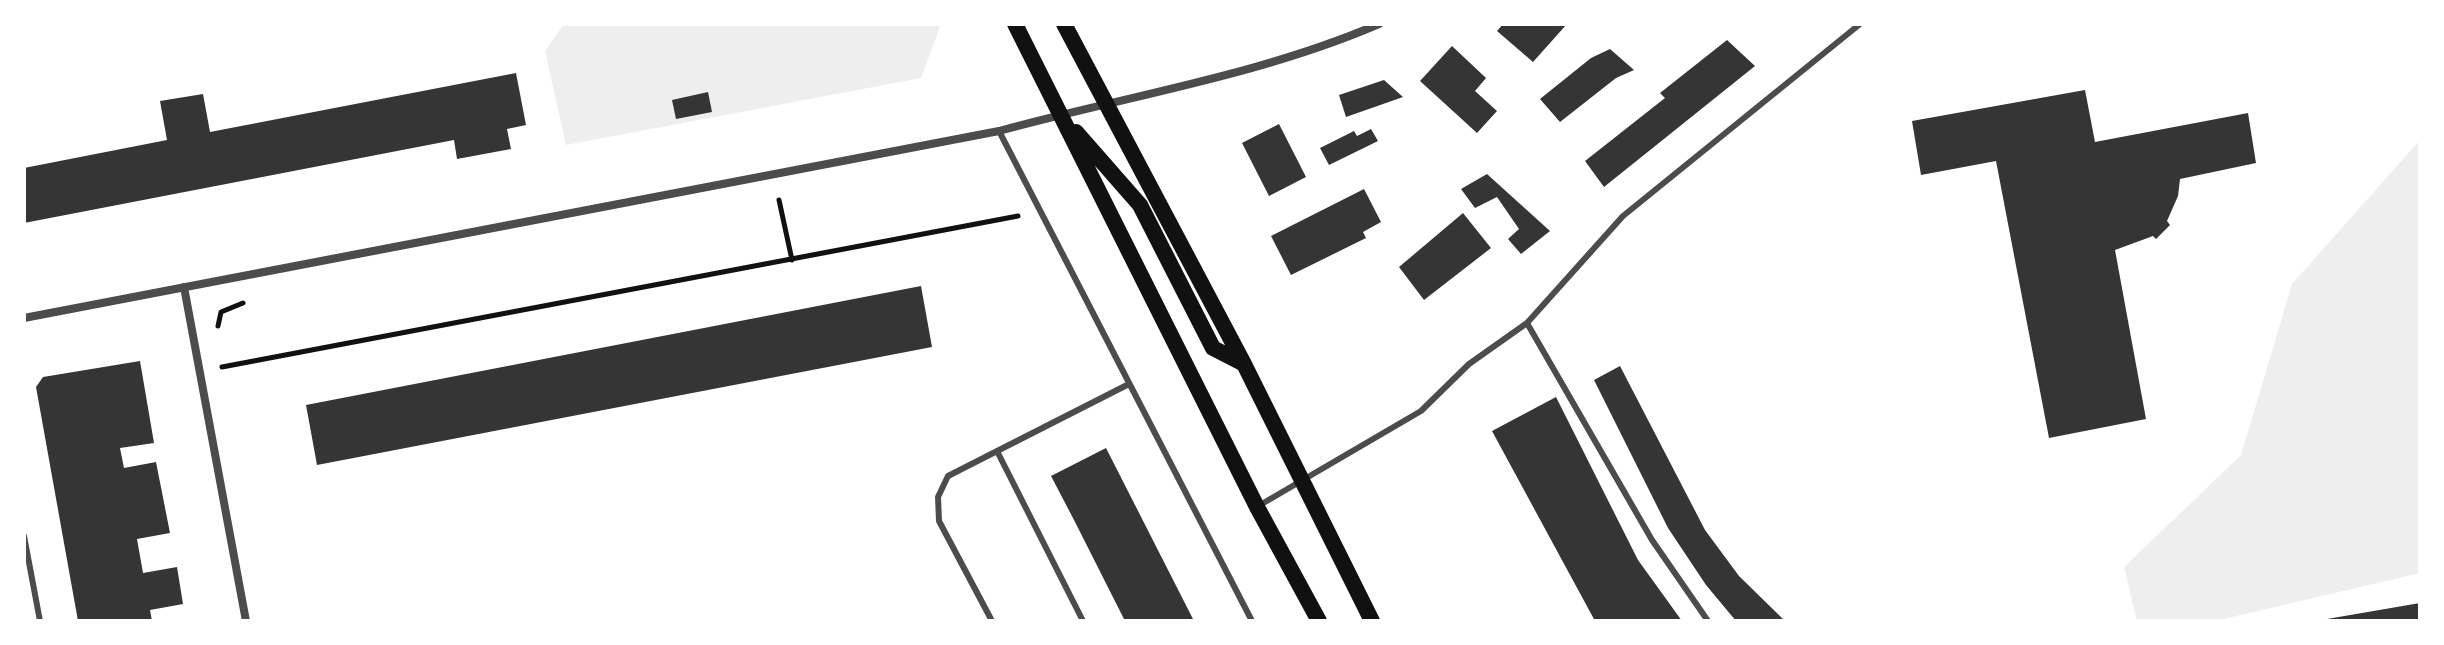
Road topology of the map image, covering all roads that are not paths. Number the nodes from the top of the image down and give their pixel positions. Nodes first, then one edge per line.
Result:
1 (1015, 24) edge
2 (1064, 24) edge
3 (1379, 24) edge
4 (1860, 24) edge
5 (1108, 106) junction
6 (1062, 116) junction
7 (999, 131) junction
8 (184, 287) junction
9 (24, 318) edge
10 (1527, 323) junction
11 (1244, 364) junction
12 (1129, 384) junction
13 (997, 451) junction
14 (1301, 481) junction
15 (1257, 507) junction
16 (24, 536) edge
17 (40, 621) edge
18 (246, 621) edge
19 (992, 621) edge
20 (1083, 621) edge
21 (1252, 621) edge
22 (1319, 621) edge
23 (1372, 621) edge
24 (1708, 621) edge

1 - 6 main road
2 - 5 main road
3 - 5 street
4 - 10 lane
5 - 6 street
5 - 11 main road
6 - 7 street
6 - 11 main road
6 - 15 main road
7 - 8 street
7 - 12 lane
8 - 9 street
8 - 18 street
10 - 14 lane
10 - 24 lane
11 - 14 main road
12 - 13 lane
12 - 21 lane
13 - 19 lane
13 - 20 lane
14 - 15 lane
14 - 23 main road
15 - 22 main road
16 - 17 lane

